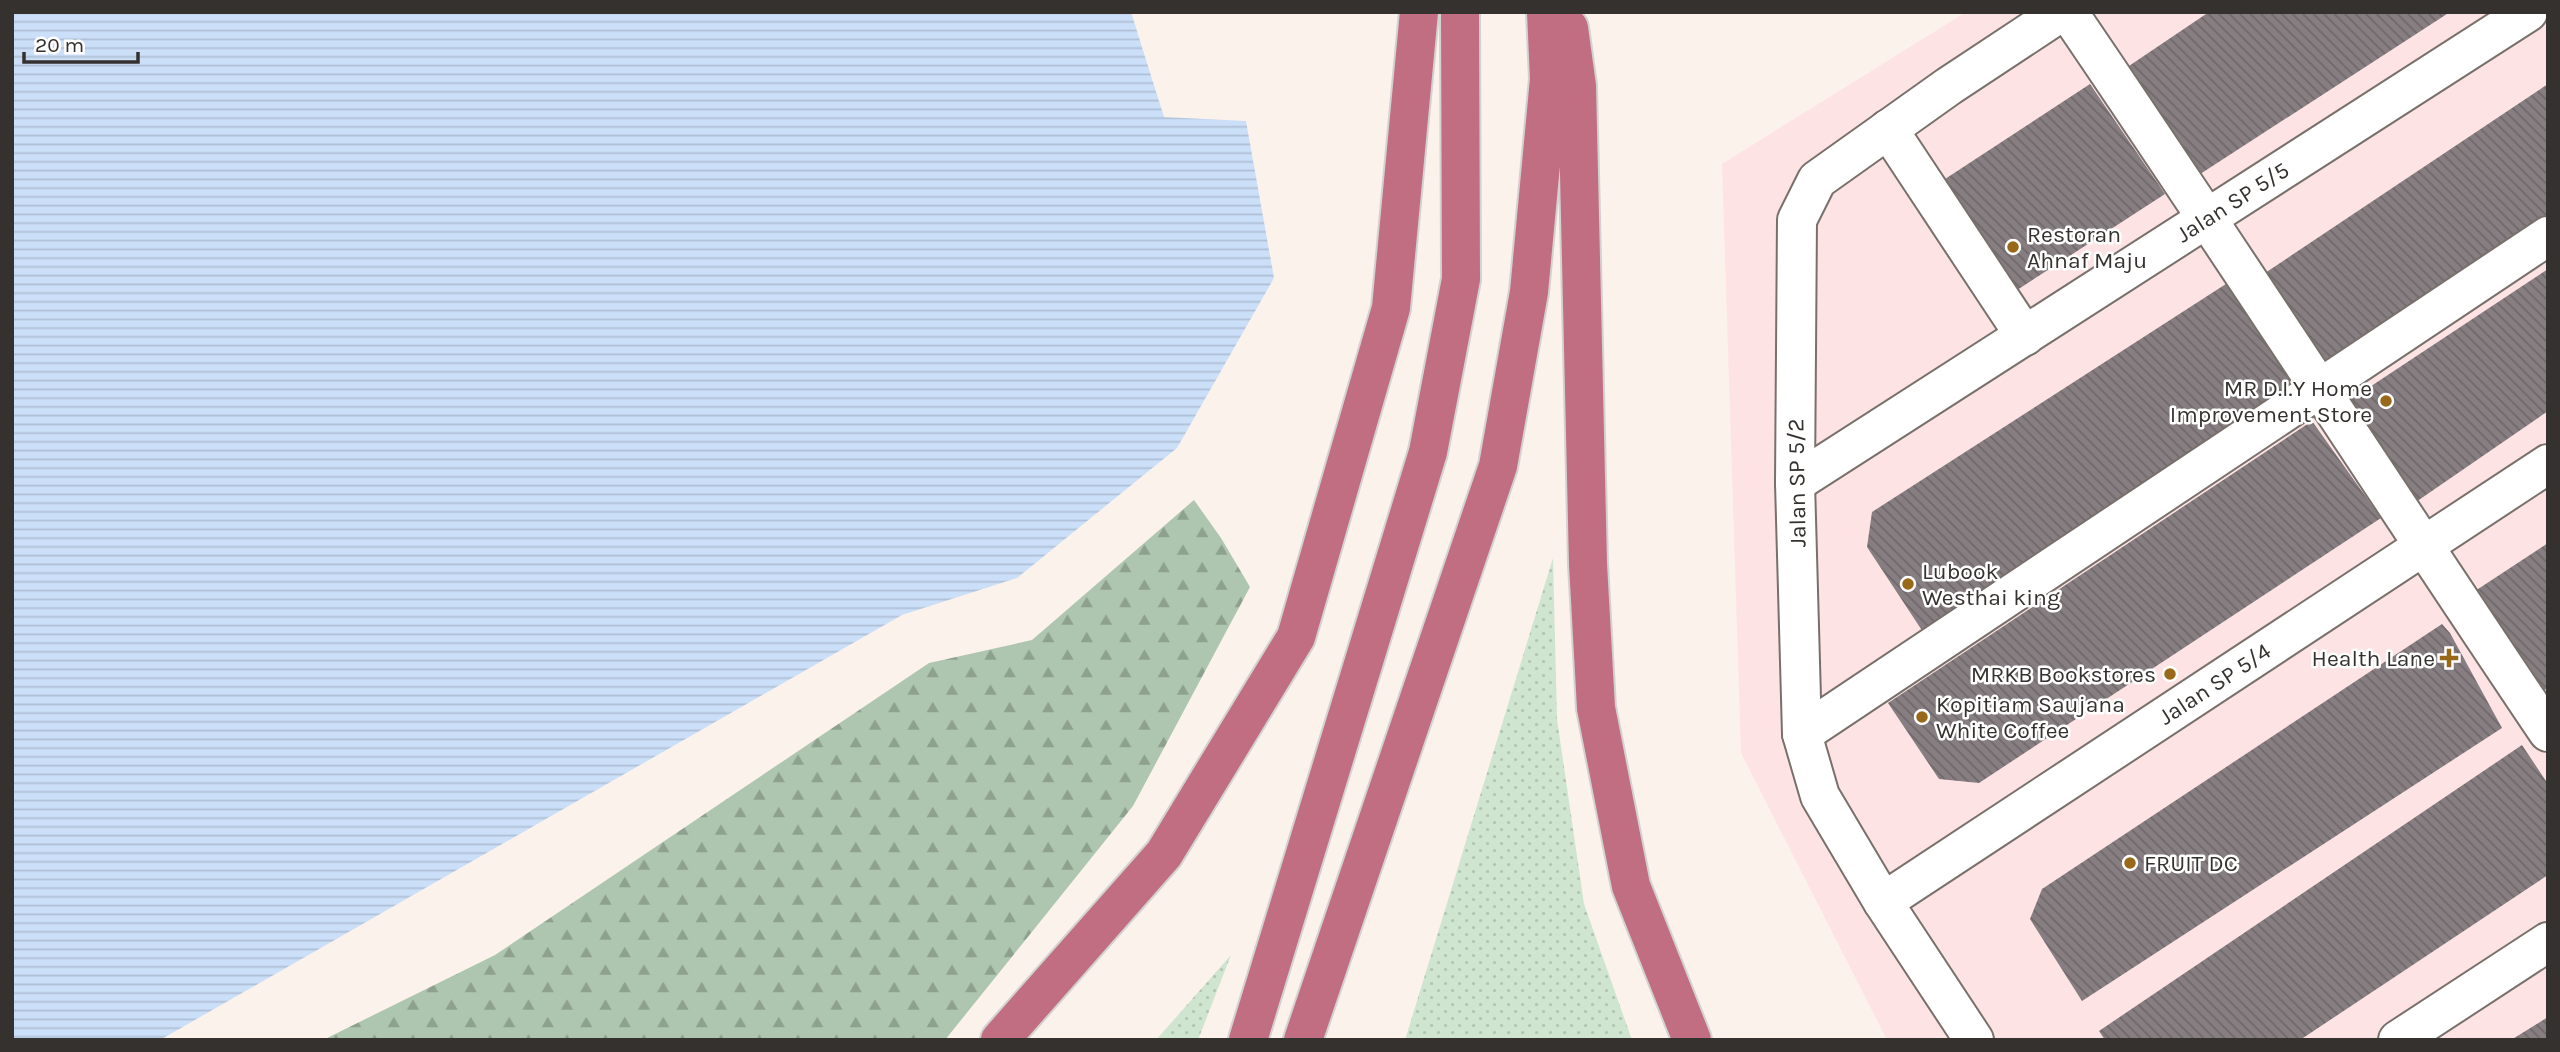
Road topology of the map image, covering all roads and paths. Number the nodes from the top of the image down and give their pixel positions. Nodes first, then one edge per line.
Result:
1 (1419, 12) edge
2 (1460, 12) edge
3 (1546, 12) edge
4 (1566, 12) edge
5 (2061, 12) edge
6 (2068, 12) edge
7 (2528, 12) edge
8 (1888, 129) junction
9 (2208, 218) junction
10 (2548, 236) edge
11 (2025, 336) junction
12 (2319, 388) junction
13 (2548, 464) edge
14 (1795, 483) junction
15 (2423, 547) junction
16 (2544, 720) edge
17 (1802, 734) junction
18 (1883, 902) junction
19 (2548, 942) edge
20 (1000, 1040) edge
21 (1248, 1040) edge
22 (1303, 1040) edge
23 (1692, 1040) edge
24 (1974, 1040) edge
25 (2398, 1040) edge

1 - 20 highway
2 - 21 highway
3 - 22 highway
4 - 23 highway
5 - 8 street, Jalan SP 5/2
6 - 9 street
7 - 9 street, Jalan SP 5/5
8 - 11 street
8 - 14 street, Jalan SP 5/2
9 - 11 street, Jalan SP 5/5
9 - 12 street
10 - 12 street
11 - 14 street, Jalan SP 5/5
12 - 15 street
12 - 17 street
13 - 15 street, Jalan SP 5/4
14 - 17 street, Jalan SP 5/2
15 - 16 street
15 - 18 street, Jalan SP 5/4
17 - 18 street, Jalan SP 5/2
18 - 24 street, Jalan SP 5/2
19 - 25 street

